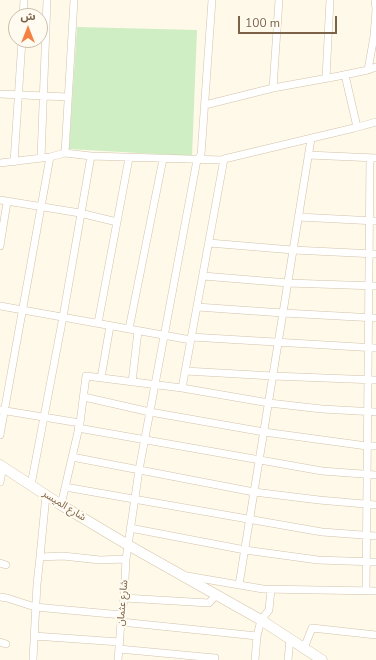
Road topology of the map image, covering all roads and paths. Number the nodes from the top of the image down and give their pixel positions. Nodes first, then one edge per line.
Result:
1 (47, 0) edge
2 (74, 0) edge
3 (212, 0) edge
4 (279, 0) edge
5 (330, 0) edge
6 (374, 0) edge
7 (376, 10) edge
8 (375, 36) edge
9 (22, 48) edge
10 (376, 67) edge
11 (368, 70) junction
12 (345, 75) junction
13 (326, 78) junction
14 (274, 88) junction
15 (0, 94) edge
16 (19, 95) junction
17 (43, 96) junction
18 (68, 97) junction
19 (205, 105) junction
20 (376, 122) edge
21 (357, 127) junction
22 (311, 139) junction
23 (65, 153) junction
24 (308, 155) junction
25 (91, 156) junction
26 (50, 157) junction
27 (41, 158) junction
28 (129, 158) junction
29 (373, 158) edge
30 (163, 159) junction
31 (224, 159) junction
32 (197, 160) junction
33 (14, 162) junction
34 (0, 164) edge
35 (4, 201) edge
36 (41, 207) junction
37 (80, 213) junction
38 (298, 217) junction
39 (372, 221) edge
40 (117, 222) junction
41 (1, 236) edge
42 (209, 243) junction
43 (0, 246) edge
44 (293, 250) junction
45 (372, 254) edge
46 (203, 276) junction
47 (288, 283) junction
48 (372, 286) edge
49 (0, 306) edge
50 (197, 307) junction
51 (23, 310) junction
52 (283, 313) junction
53 (63, 317) junction
54 (372, 318) edge
55 (98, 323) junction
56 (110, 326) junction
57 (129, 329) junction
58 (138, 331) junction
59 (164, 336) junction
60 (191, 339) junction
61 (278, 342) junction
62 (368, 348) junction
63 (376, 348) edge
64 (185, 371) junction
65 (273, 376) junction
66 (101, 378) junction
67 (368, 380) junction
68 (376, 380) edge
69 (132, 382) junction
70 (156, 385) junction
71 (182, 388) junction
72 (84, 397) junction
73 (269, 402) junction
74 (2, 410) edge
75 (150, 412) junction
76 (368, 412) junction
77 (376, 412) edge
78 (45, 417) junction
79 (79, 426) junction
80 (264, 432) junction
81 (0, 435) edge
82 (144, 440) junction
83 (367, 446) junction
84 (376, 446) edge
85 (72, 457) junction
86 (260, 460) junction
87 (2, 466) edge
88 (139, 470) junction
89 (367, 475) junction
90 (376, 475) edge
91 (0, 482) edge
92 (31, 486) junction
93 (66, 487) junction
94 (254, 492) junction
95 (46, 495) junction
96 (135, 499) junction
97 (61, 505) junction
98 (367, 505) junction
99 (376, 505) edge
100 (250, 520) junction
101 (130, 528) junction
102 (366, 536) junction
103 (376, 536) edge
104 (128, 545) junction
105 (245, 550) junction
106 (40, 557) junction
107 (126, 559) junction
108 (366, 562) junction
109 (376, 562) edge
110 (181, 575) junction
111 (239, 585) junction
112 (271, 589) junction
113 (366, 591) junction
114 (376, 591) edge
115 (216, 595) junction
116 (0, 597) edge
117 (124, 598) junction
118 (35, 607) junction
119 (121, 618) junction
120 (261, 620) junction
121 (376, 635) edge
122 (34, 636) junction
123 (257, 636) junction
124 (290, 639) junction
125 (120, 646) junction
126 (304, 648) junction
127 (215, 658) dead end
128 (33, 660) edge
129 (118, 660) edge
130 (255, 660) edge
131 (288, 660) edge
132 (322, 660) edge

1 - 17 street
2 - 18 street
3 - 19 street, شارع عثمان
4 - 14 street
5 - 13 street
6 - 7 street
7 - 8 street
8 - 11 street
9 - 16 street
10 - 11 street
11 - 12 street
12 - 13 street
12 - 21 street
13 - 14 street
14 - 19 street
15 - 16 street
16 - 17 street
16 - 33 street
17 - 18 street
17 - 27 street
18 - 23 street
19 - 32 street, شارع عثمان
20 - 21 street
21 - 22 street
22 - 24 street
22 - 31 street
23 - 25 street
23 - 26 street
24 - 29 street
24 - 38 street
25 - 28 street
25 - 37 street
26 - 27 street
26 - 36 street
27 - 33 street
28 - 30 street
28 - 40 street
29 - 39 street
30 - 32 street
30 - 57 street
31 - 32 street
31 - 42 street
32 - 59 street, شارع عثمان
33 - 34 street
35 - 36 street
35 - 41 street
36 - 37 street
36 - 51 street
37 - 40 street
37 - 53 street
38 - 39 street
38 - 44 street
39 - 45 street
40 - 55 street
41 - 43 street
42 - 44 street
42 - 46 street
44 - 45 street
44 - 47 street
45 - 48 street
46 - 47 street
46 - 50 street
47 - 48 street
47 - 52 street
48 - 54 street
49 - 51 street
50 - 52 street
50 - 60 street
51 - 53 street
51 - 74 street
52 - 54 street
52 - 61 street
53 - 55 street
53 - 78 street
54 - 62 street
55 - 56 street
56 - 57 street
56 - 66 street
57 - 58 street
58 - 59 street
58 - 69 street
59 - 60 street
59 - 70 street, شارع عثمان
60 - 61 street
60 - 64 street
61 - 62 street
61 - 65 street
62 - 63 street
62 - 67 street
64 - 65 street
64 - 71 street
65 - 67 street
65 - 73 street
66 - 69 street
66 - 72 street
67 - 68 street
67 - 76 street
69 - 70 street
70 - 71 street
70 - 75 street, شارع عثمان
71 - 73 street
72 - 75 street
72 - 79 street
73 - 76 street
73 - 80 street
74 - 78 street
74 - 81 street
75 - 80 street
75 - 82 street, شارع عثمان
76 - 77 street
76 - 83 street
78 - 79 street
78 - 92 street
79 - 82 street
79 - 85 street
80 - 83 street
80 - 86 street
82 - 86 street
82 - 88 street, شارع عثمان
83 - 84 street
83 - 89 street
85 - 88 street
85 - 93 street
86 - 89 street
86 - 94 street
87 - 91 street
87 - 92 main road, شارع الميسر
88 - 94 street
88 - 96 street, شارع عثمان
89 - 90 street
89 - 98 street
92 - 95 main road, شارع الميسر
93 - 96 street
93 - 97 street
94 - 98 street
94 - 100 street
95 - 97 main road, شارع الميسر
95 - 106 street
96 - 100 street
96 - 101 street, شارع عثمان
97 - 104 main road, شارع الميسر
98 - 99 street
98 - 102 street
100 - 102 street
100 - 105 street
101 - 104 street, شارع عثمان
101 - 105 street
102 - 103 street
102 - 108 street
104 - 107 street, شارع عثمان
104 - 110 main road, شارع الميسر
105 - 108 street
105 - 111 street
106 - 107 street
106 - 118 street
107 - 117 street, شارع عثمان
108 - 109 street
108 - 113 street
110 - 111 street
110 - 115 main road, شارع الميسر
111 - 112 street
112 - 113 street
112 - 120 street
113 - 114 street
115 - 117 street
115 - 120 main road, شارع الميسر
116 - 118 street
117 - 119 street, شارع عثمان
118 - 119 street
118 - 122 street
119 - 123 street
119 - 125 street, شارع عثمان
120 - 123 street
120 - 124 main road, شارع الميسر
121 - 126 street
122 - 125 street
122 - 128 street
123 - 130 street
124 - 126 main road, شارع الميسر
124 - 131 street
125 - 127 street
125 - 129 street, شارع عثمان
126 - 132 main road, شارع الميسر

